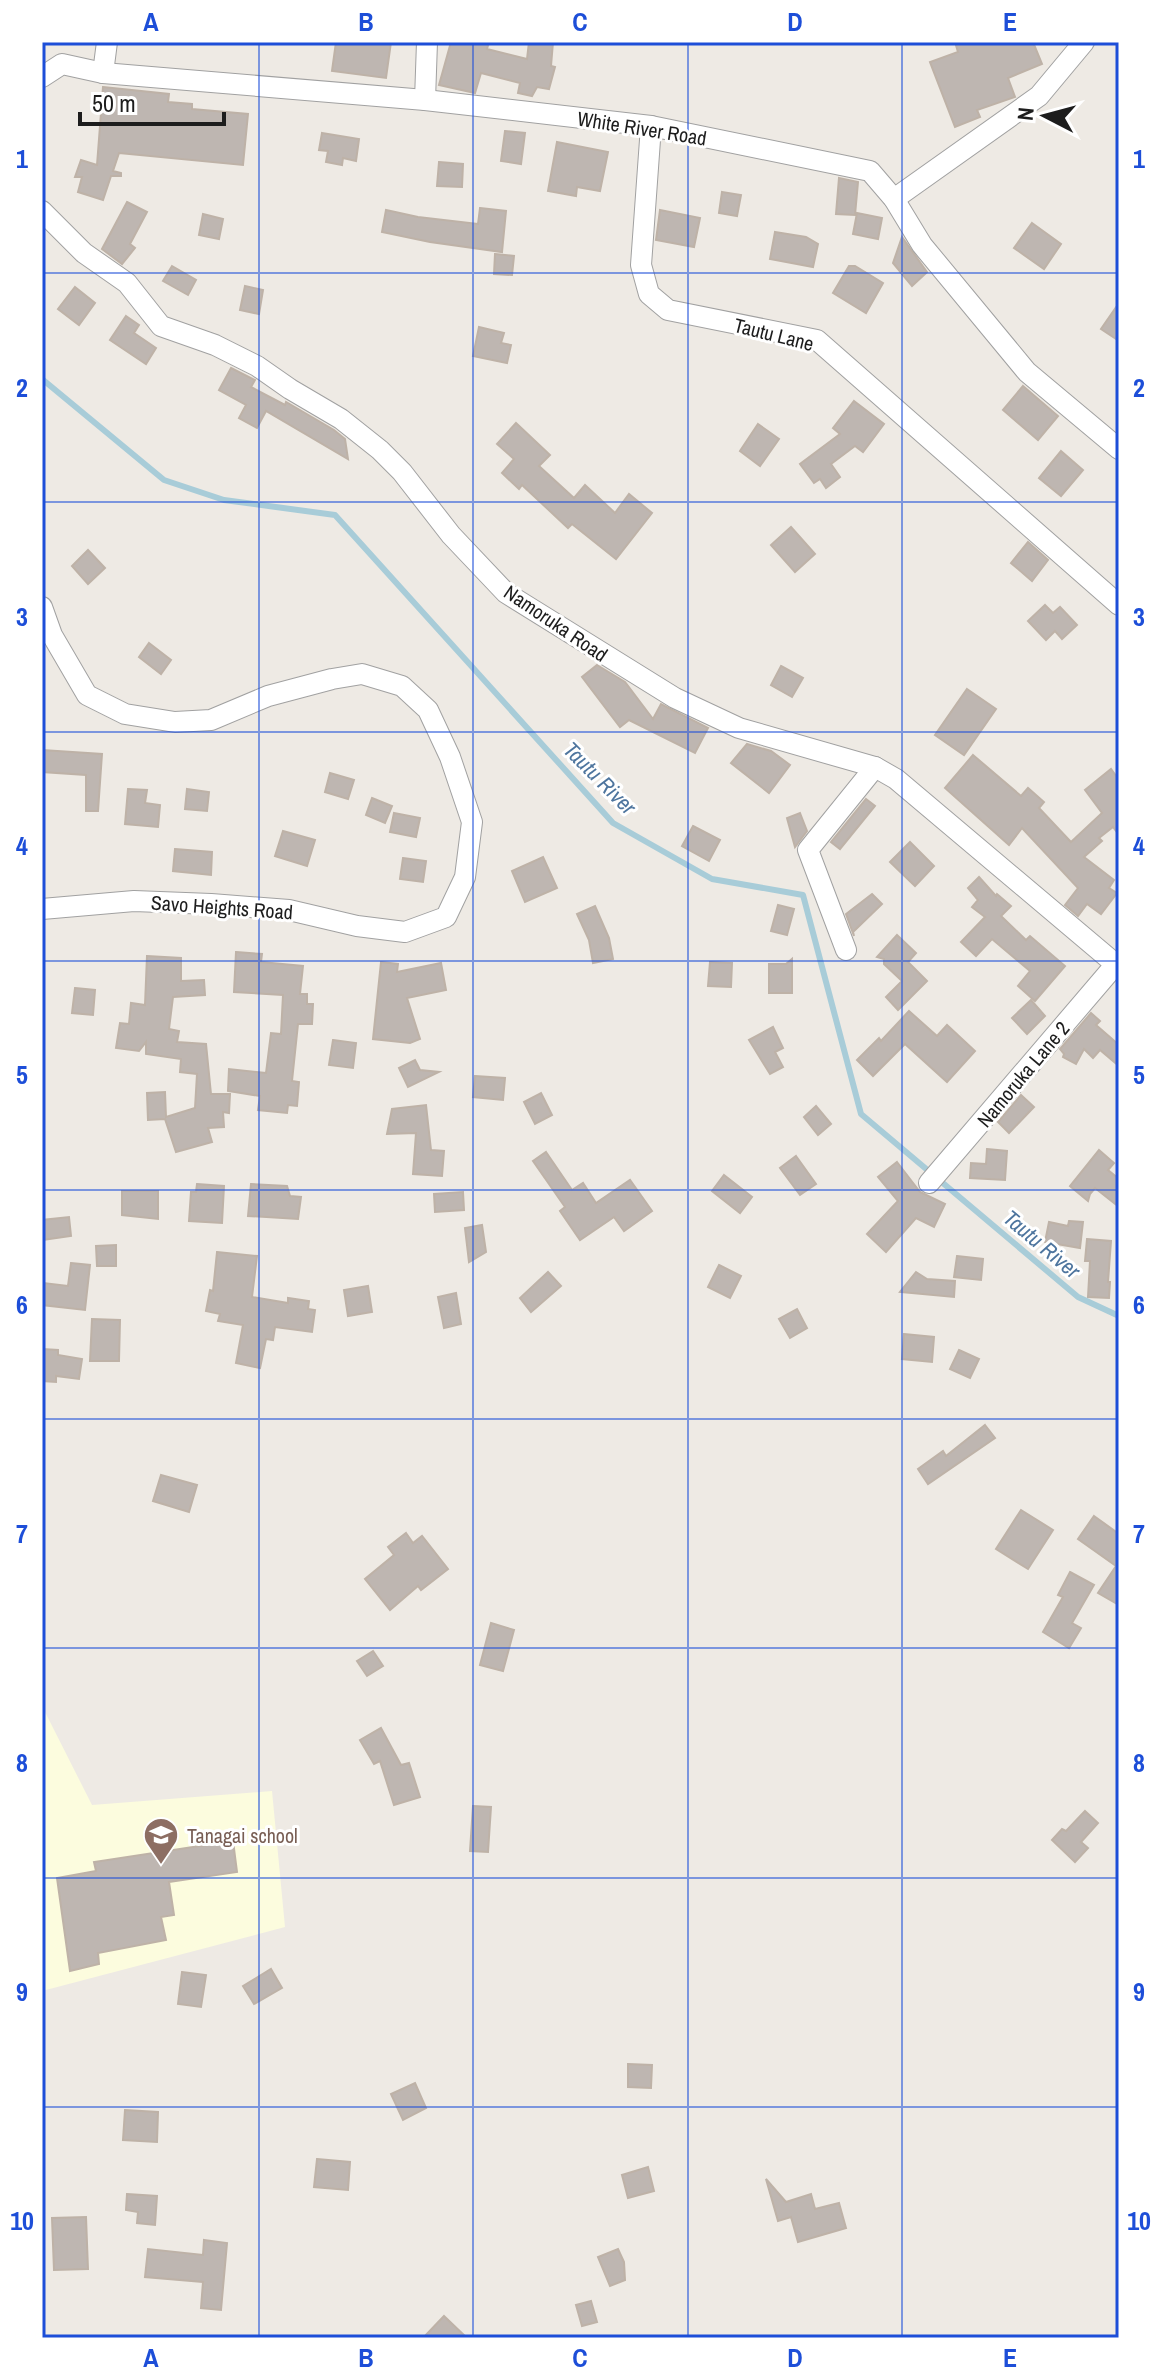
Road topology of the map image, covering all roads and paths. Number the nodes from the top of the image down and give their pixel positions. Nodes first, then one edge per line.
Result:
1 (107, 42) edge
2 (427, 42) edge
3 (1084, 42) edge
4 (103, 73) junction
5 (42, 77) edge
6 (425, 100) junction
7 (651, 126) junction
8 (894, 199) junction
9 (42, 211) edge
10 (1119, 449) edge
11 (1119, 605) edge
12 (42, 607) edge
13 (875, 767) junction
14 (42, 909) edge
15 (846, 950) dead end
16 (1118, 966) edge
17 (929, 1183) dead end

1 - 4 street
2 - 6 street
3 - 8 street
4 - 5 street, White River Road
4 - 6 street, White River Road
6 - 7 street, White River Road
7 - 8 street, White River Road
7 - 11 street, Tautu Lane
8 - 10 street, White River Road
9 - 13 street, Namoruka Road
12 - 14 street, Savo Heights Road
13 - 15 street
13 - 16 street, Namoruka Road
16 - 17 street, Namoruka Lane 2

